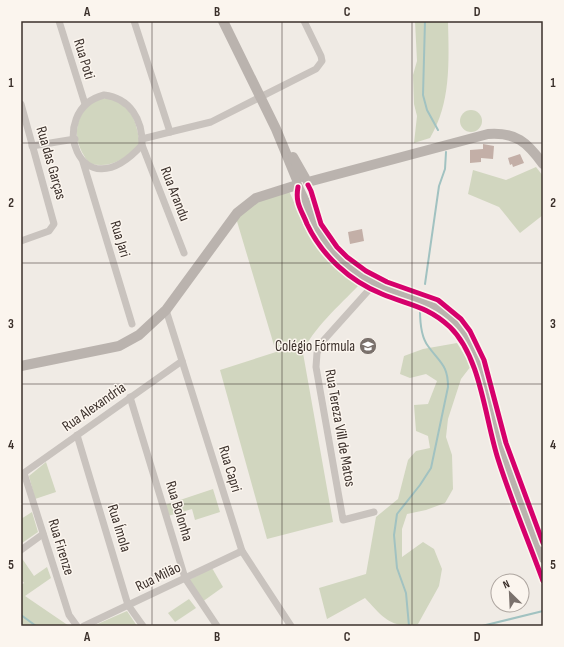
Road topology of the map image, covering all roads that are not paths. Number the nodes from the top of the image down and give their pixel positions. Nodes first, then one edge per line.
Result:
1 (59, 21) edge
2 (134, 21) edge
3 (223, 21) edge
4 (304, 21) edge
5 (260, 98) junction
6 (85, 104) junction
7 (21, 106) edge
8 (170, 132) junction
9 (74, 139) junction
10 (142, 142) junction
11 (32, 146) junction
12 (83, 162) junction
13 (543, 164) edge
14 (302, 183) junction
15 (21, 241) edge
16 (184, 253) dead end
17 (376, 282) junction
18 (166, 310) junction
19 (132, 324) dead end
20 (182, 360) junction
21 (21, 366) edge
22 (130, 397) junction
23 (77, 435) junction
24 (23, 474) edge
25 (374, 512) dead end
26 (43, 534) junction
27 (21, 550) edge
28 (242, 551) junction
29 (543, 558) edge
30 (185, 578) junction
31 (128, 605) junction
32 (77, 626) edge
33 (84, 626) edge
34 (143, 626) edge
35 (217, 626) edge
36 (291, 626) edge

1 - 6 street, Rua Poti
2 - 8 street
3 - 5 main road
4 - 5 street
5 - 8 street
5 - 14 main road
6 - 9 street
6 - 10 street
7 - 11 street, Rua das Garças
8 - 10 street
9 - 11 street
9 - 12 street
10 - 12 street
10 - 16 street, Rua Arandu
11 - 15 street, Rua das Garças
12 - 19 street, Rua Jari
13 - 14 main road
14 - 17 main road
14 - 18 main road
17 - 25 street, Rua Tereza Vill de Matos
17 - 29 main road
18 - 20 street, Rua Capri
18 - 21 main road
20 - 22 street, Rua Alexandria
20 - 28 street, Rua Capri
22 - 23 street, Rua Alexandria
22 - 30 street, Rua Bolonha
23 - 24 street, Rua Alexandria
23 - 31 street, Rua Ímola
24 - 26 street, Rua Firenze
26 - 27 street
26 - 32 street, Rua Firenze
28 - 30 street, Rua Milão
28 - 36 street, Rua Capri
30 - 31 street, Rua Milão
30 - 35 street, Rua Bolonha
31 - 33 street, Rua Milão
31 - 34 street, Rua Ímola

